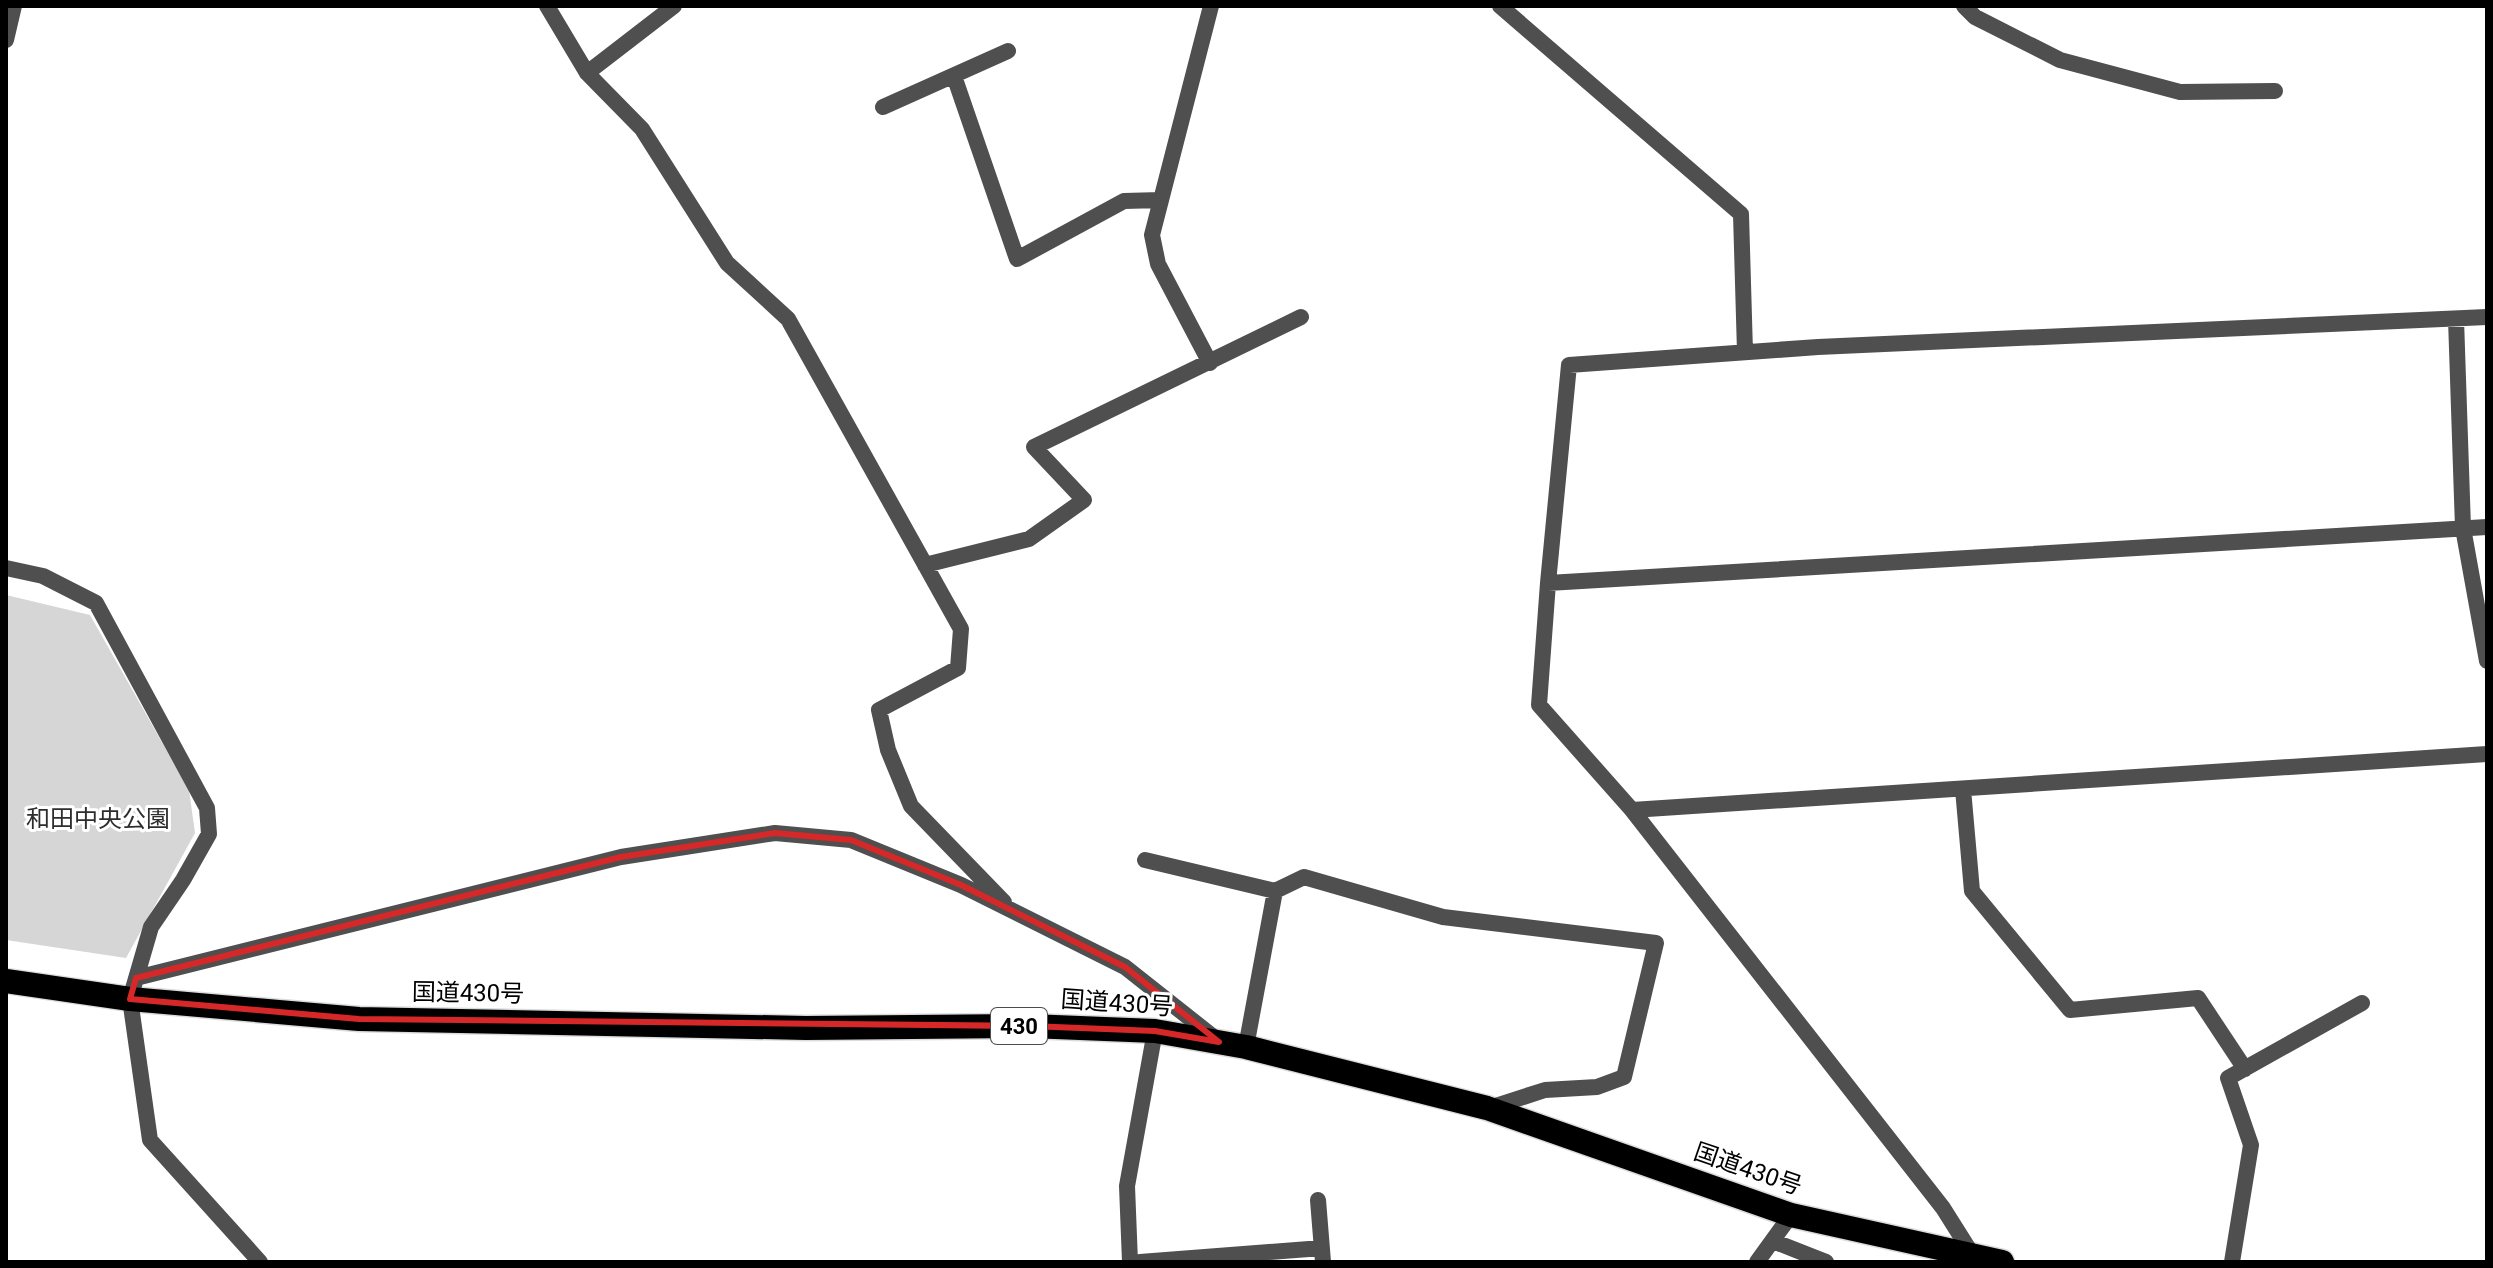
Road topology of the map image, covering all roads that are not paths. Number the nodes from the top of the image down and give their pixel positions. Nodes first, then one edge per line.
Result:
1 (14, 6) edge
2 (547, 6) edge
3 (674, 6) edge
4 (1211, 6) edge
5 (1500, 6) edge
6 (1964, 6) edge
7 (6, 40) edge
8 (1008, 51) dead end
9 (587, 73) junction
10 (954, 76) junction
11 (2275, 91) dead end
12 (883, 107) dead end
13 (1161, 200) junction
14 (1301, 317) dead end
15 (2487, 317) edge
16 (2456, 319) junction
17 (1745, 352) junction
18 (1210, 363) junction
19 (2487, 527) edge
20 (2463, 528) junction
21 (925, 565) junction
22 (6, 568) edge
23 (1548, 583) junction
24 (2487, 661) edge
25 (2487, 754) edge
26 (1963, 789) junction
27 (1632, 810) junction
28 (1145, 860) dead end
29 (1275, 891) junction
30 (1013, 911) junction
31 (6, 981) edge
32 (133, 988) junction
33 (2362, 1003) dead end
34 (1155, 1031) junction
35 (1219, 1042) junction
36 (1246, 1047) junction
37 (2245, 1069) junction
38 (1487, 1108) junction
39 (1318, 1200) dead end
40 (1791, 1215) junction
41 (1773, 1241) junction
42 (1972, 1254) junction
43 (1323, 1255) edge
44 (260, 1262) edge
45 (1130, 1262) edge
46 (1140, 1262) edge
47 (1757, 1262) edge
48 (1826, 1262) edge
49 (2002, 1262) edge
50 (2232, 1262) edge

1 - 7 street
2 - 9 street
3 - 9 street
4 - 13 street
5 - 17 street
6 - 11 street
8 - 10 street
9 - 21 street
10 - 12 street
10 - 13 street
13 - 18 street
14 - 18 street
15 - 16 street
16 - 17 street
16 - 20 street
17 - 23 street
18 - 21 street
19 - 20 street
20 - 23 street
20 - 24 street
21 - 30 street
22 - 32 street
23 - 27 street
25 - 26 street
26 - 27 street
26 - 37 street
27 - 42 street
28 - 29 street
29 - 36 street
29 - 38 street
30 - 32 street
30 - 35 street
31 - 32 highway, 国道430号 / 430
32 - 34 highway, 国道430号 / 430
32 - 44 street
33 - 37 street
34 - 35 highway, 国道430号 / 430
34 - 45 street
35 - 36 highway, 国道430号 / 430
36 - 38 highway, 国道430号 / 430
37 - 50 street
38 - 40 highway, 国道430号 / 430
39 - 43 street
40 - 41 street
40 - 42 highway, 国道430号 / 430
41 - 47 street
41 - 48 street
42 - 49 highway, 国道430号 / 430
43 - 46 street

